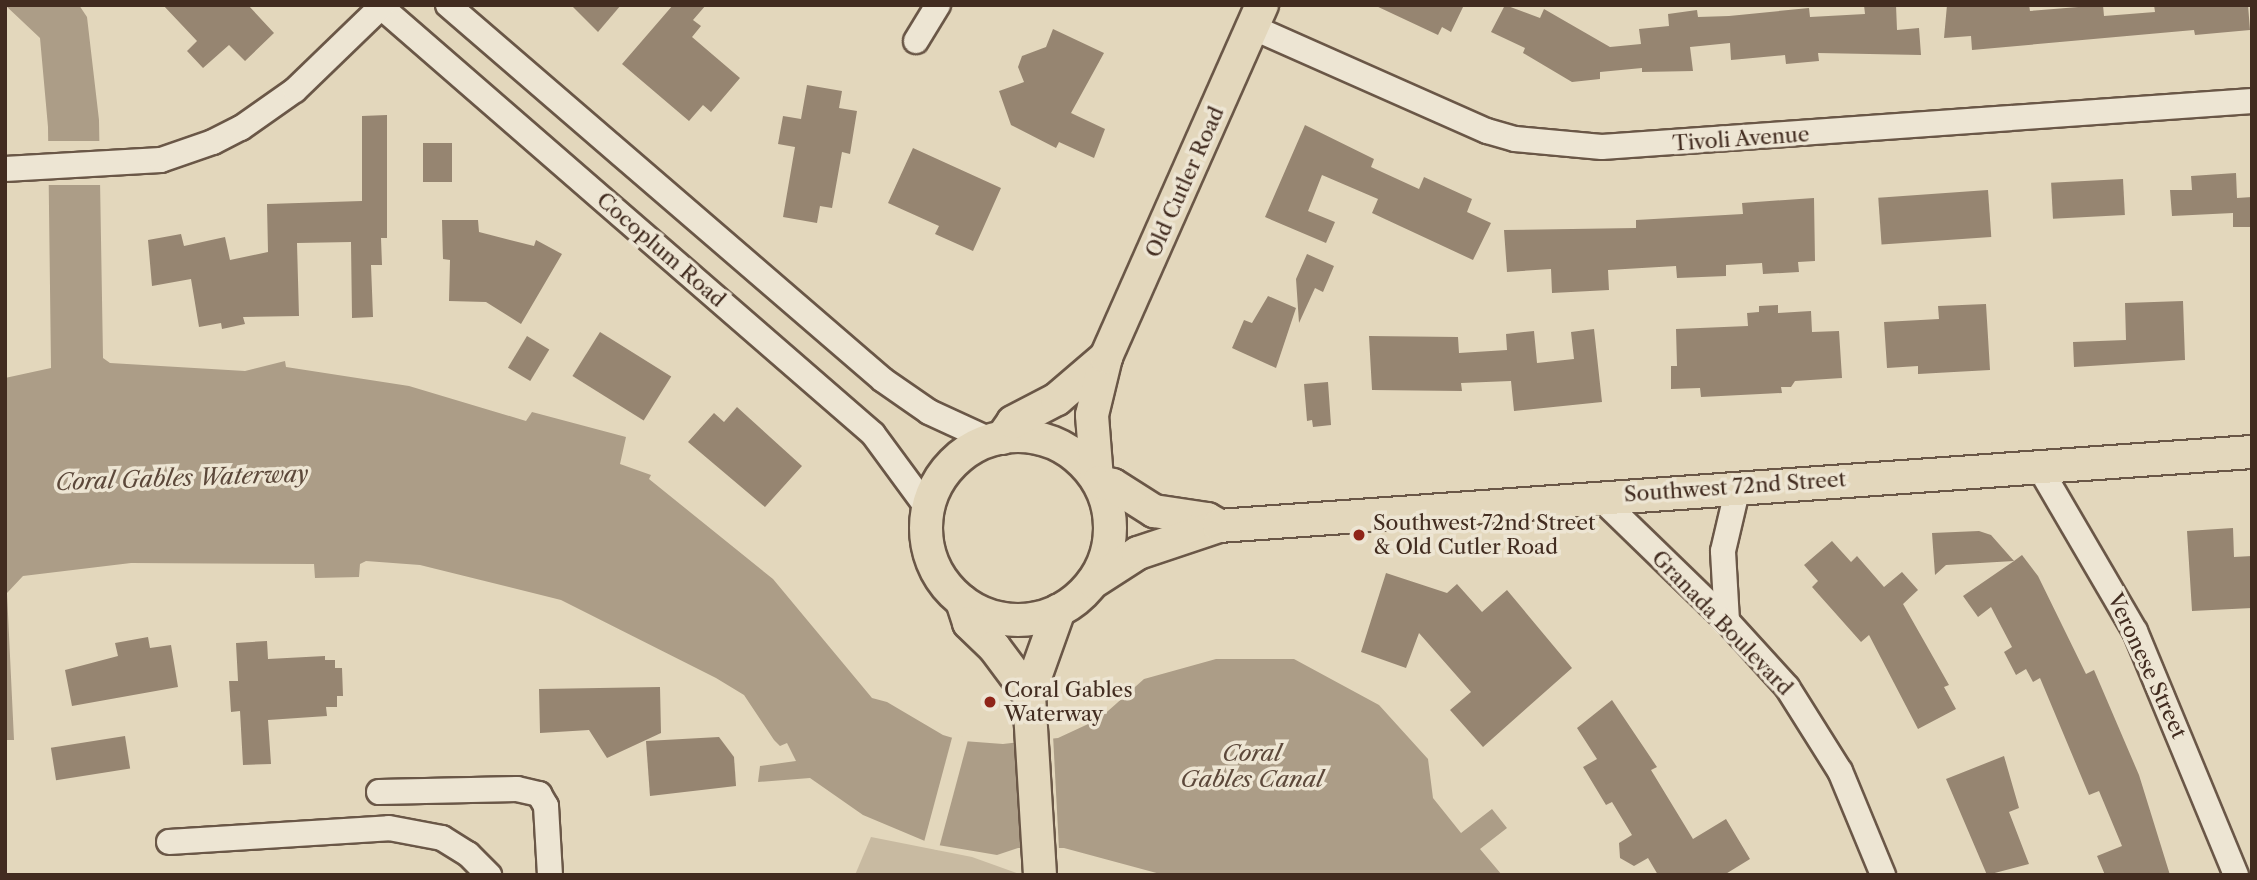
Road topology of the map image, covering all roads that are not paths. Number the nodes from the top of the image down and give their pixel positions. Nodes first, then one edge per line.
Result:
1 (449, 5) edge
2 (938, 5) edge
3 (381, 6) edge
4 (1257, 16) edge
5 (916, 41) dead end
6 (2252, 101) edge
7 (8, 169) edge
8 (1106, 357) junction
9 (996, 439) junction
10 (2252, 452) edge
11 (2039, 467) junction
12 (1098, 480) junction
13 (1738, 488) junction
14 (1598, 496) junction
15 (928, 509) junction
16 (1219, 526) junction
17 (1093, 582) junction
18 (962, 601) junction
19 (1059, 610) junction
20 (1727, 621) junction
21 (1030, 708) junction
22 (379, 792) dead end
23 (169, 842) dead end
24 (1040, 869) edge
25 (489, 875) edge
26 (550, 875) edge
27 (1884, 875) edge
28 (2236, 875) edge

1 - 9 street
2 - 5 street
3 - 7 street
3 - 15 street, Cocoplum Road
4 - 6 street, Tivoli Avenue
4 - 8 main road, Old Cutler Road
8 - 9 main road, Old Cutler Road
8 - 12 main road, Old Cutler Road
9 - 12 main road
9 - 15 main road
10 - 11 main road, Southwest 72nd Street
11 - 13 main road, Southwest 72nd Street
11 - 28 street, Veronese Street
12 - 16 main road, Southwest 72nd Street
12 - 17 main road
13 - 14 main road, Southwest 72nd Street
13 - 20 street
14 - 16 main road, Southwest 72nd Street
14 - 20 street, Granada Boulevard
15 - 18 main road
16 - 17 main road, Southwest 72nd Street
17 - 19 main road
18 - 19 main road
18 - 21 main road
19 - 21 main road
20 - 27 street, Granada Boulevard
21 - 24 main road
22 - 26 street
23 - 25 street

